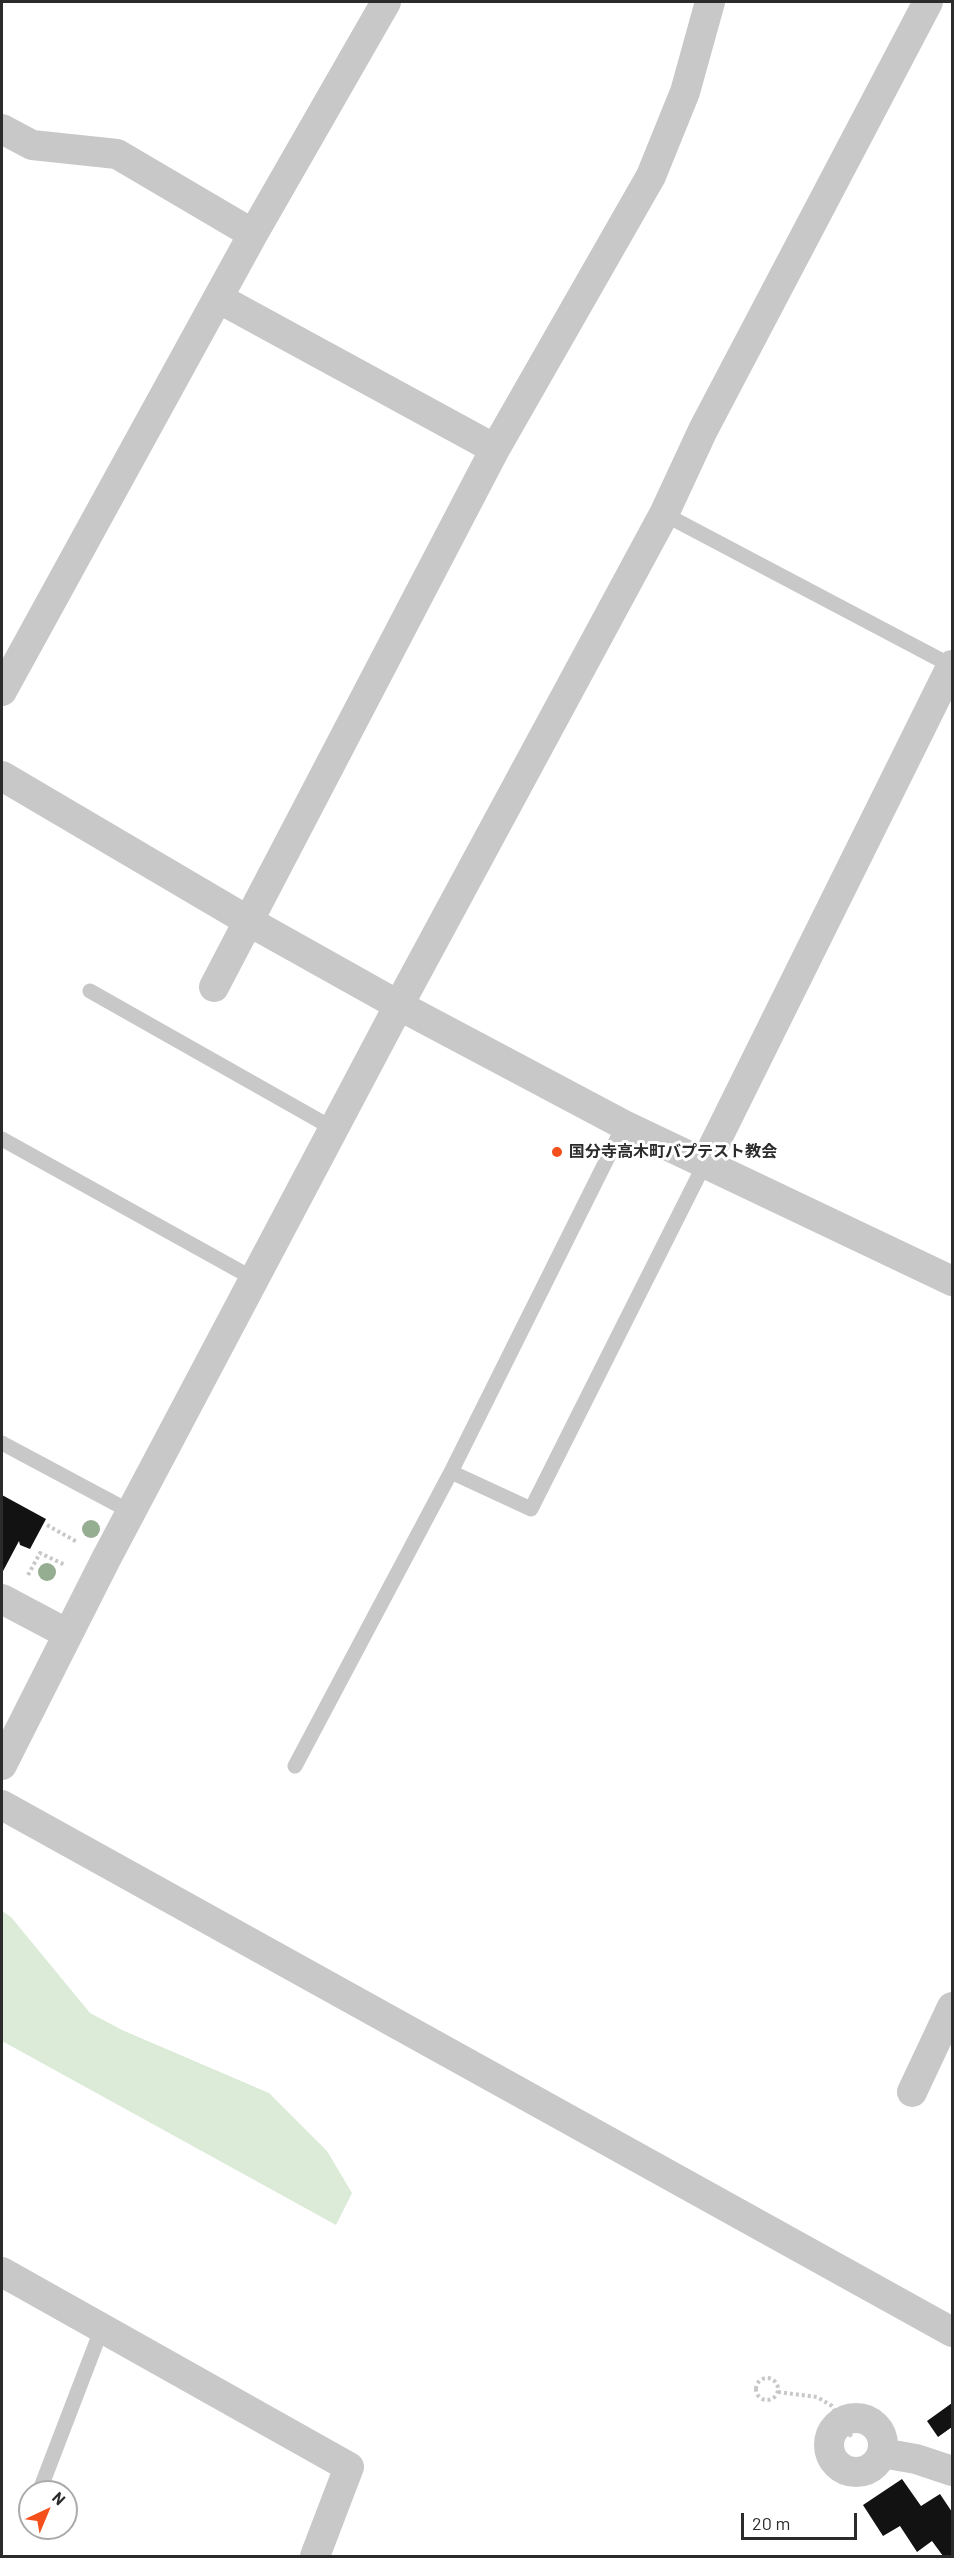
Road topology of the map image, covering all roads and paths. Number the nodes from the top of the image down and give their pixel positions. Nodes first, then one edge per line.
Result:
1 (386, 2) edge
2 (710, 2) edge
3 (928, 2) edge
4 (2, 129) edge
5 (253, 234) junction
6 (218, 298) junction
7 (495, 449) junction
8 (664, 514) junction
9 (952, 665) edge
10 (2, 691) edge
11 (2, 776) edge
12 (250, 922) junction
13 (214, 987) dead end
14 (90, 991) dead end
15 (400, 1006) junction
16 (624, 1125) junction
17 (334, 1129) junction
18 (2, 1139) edge
19 (705, 1163) junction
20 (254, 1279) junction
21 (952, 1281) edge
22 (2, 1443) edge
23 (451, 1472) junction
24 (131, 1512) junction
25 (80, 1544) dead end
26 (77, 1550) dead end
27 (72, 1558) dead end
28 (7, 1602) edge
29 (68, 1634) junction
30 (2, 1765) edge
31 (295, 1766) dead end
32 (2, 1805) edge
33 (952, 2007) edge
34 (912, 2092) dead end
35 (2, 2272) edge
36 (102, 2328) junction
37 (952, 2332) edge
38 (769, 2378) joint
39 (882, 2453) dead end
40 (952, 2471) edge
41 (44, 2480) edge
42 (315, 2556) edge

1 - 5 street
2 - 7 street
3 - 8 street
4 - 5 street
5 - 6 street
6 - 7 street
6 - 10 street
7 - 12 street
8 - 9 lane
8 - 15 street
9 - 19 street
11 - 12 street
12 - 13 street
12 - 15 street
14 - 17 lane
15 - 16 street
15 - 17 street
16 - 19 street
16 - 23 lane
17 - 20 street
18 - 20 lane
19 - 21 street
19 - 23 lane
20 - 24 street
22 - 24 lane
23 - 31 lane
24 - 29 street
25 - 26 path
27 - 28 path
28 - 29 street
29 - 30 street
32 - 37 street
33 - 34 street
35 - 36 street
36 - 41 lane
36 - 42 street
38 - 38 path
39 - 40 street

